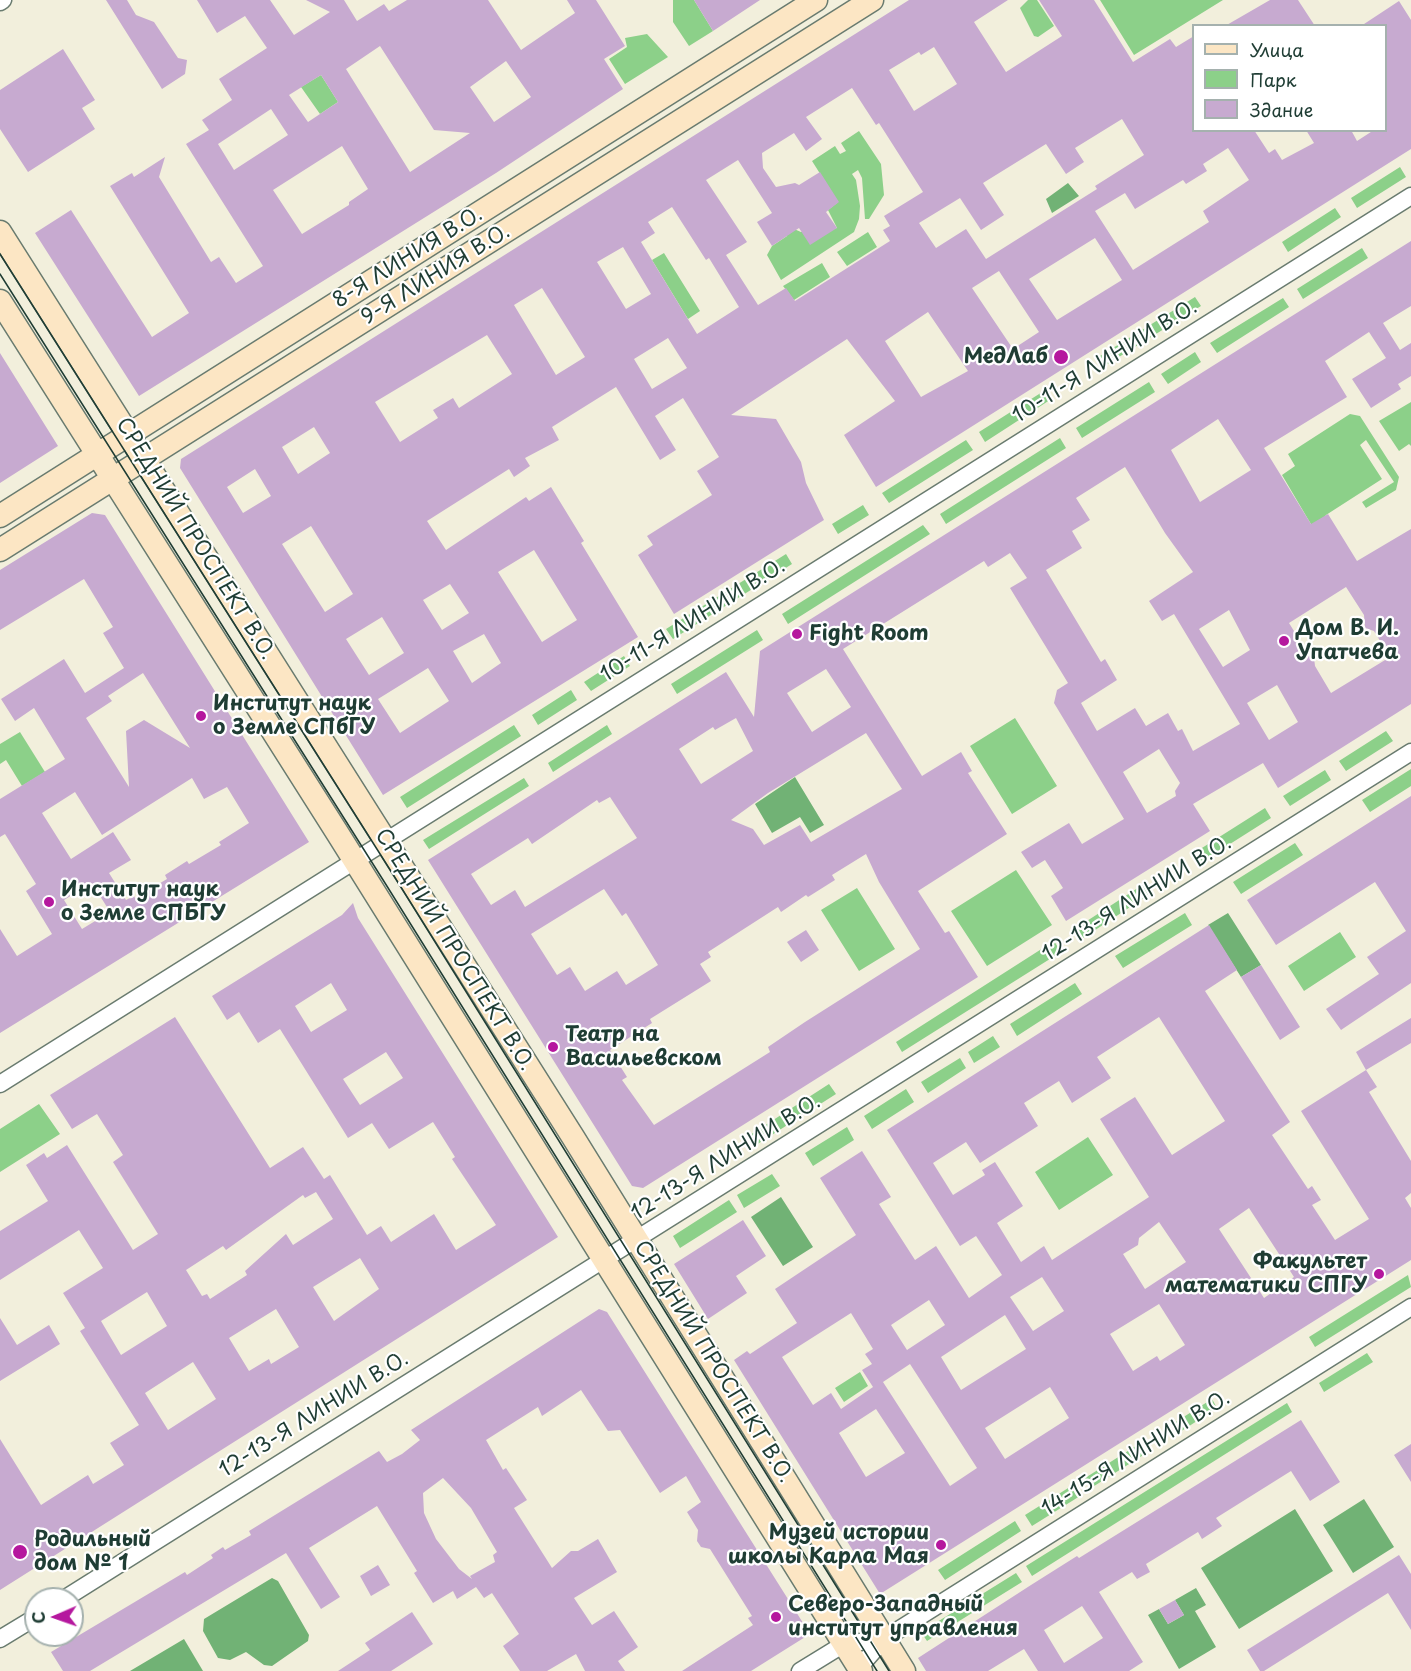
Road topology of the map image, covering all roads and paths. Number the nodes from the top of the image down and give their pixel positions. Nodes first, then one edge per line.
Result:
1 (816, 0) edge
2 (872, 0) edge
3 (1411, 196) edge
4 (0, 232) edge
5 (0, 301) edge
6 (130, 434) junction
7 (98, 455) junction
8 (145, 459) junction
9 (113, 479) junction
10 (0, 516) edge
11 (0, 550) edge
12 (1411, 752) edge
13 (385, 842) junction
14 (355, 860) junction
15 (0, 1084) edge
16 (637, 1240) junction
17 (604, 1262) junction
18 (1411, 1307) edge
19 (83, 1587) edge
20 (24, 1624) edge
21 (0, 1639) edge
22 (884, 1639) junction
23 (844, 1644) junction
24 (859, 1670) edge
25 (800, 1671) edge
26 (904, 1671) edge

1 - 6 main road, 8-Я ЛИНИЯ В.О.
2 - 8 main road, 9-Я ЛИНИЯ В.О.
3 - 13 street, 10-11-Я ЛИНИИ В.О.
4 - 6 main road, СРЕДНИЙ ПРОСПЕКТ В.О.
5 - 7 main road, СРЕДНИЙ ПРОСПЕКТ В.О.
6 - 7 main road, 8-Я ЛИНИЯ В.О.
6 - 8 main road, СРЕДНИЙ ПРОСПЕКТ В.О.
7 - 9 main road, СРЕДНИЙ ПРОСПЕКТ В.О.
7 - 10 main road, 8-Я ЛИНИЯ В.О.
8 - 9 main road, 9-Я ЛИНИЯ В.О.
8 - 13 main road, СРЕДНИЙ ПРОСПЕКТ В.О.
9 - 11 main road, 9-Я ЛИНИЯ В.О.
9 - 14 main road, СРЕДНИЙ ПРОСПЕКТ В.О.
12 - 16 street, 12-13-Я ЛИНИИ В.О.
13 - 14 street, 10-11-Я ЛИНИИ В.О.
13 - 16 main road, СРЕДНИЙ ПРОСПЕКТ В.О.
14 - 15 street, 10-11-Я ЛИНИИ В.О.
14 - 17 main road, СРЕДНИЙ ПРОСПЕКТ В.О.
16 - 17 street, 12-13-Я ЛИНИИ В.О.
16 - 22 main road, СРЕДНИЙ ПРОСПЕКТ В.О.
17 - 19 street, 12-13-Я ЛИНИИ В.О.
17 - 23 main road, СРЕДНИЙ ПРОСПЕКТ В.О.
18 - 22 street, 14-15-Я ЛИНИИ В.О.
20 - 21 street
22 - 23 street
22 - 24 street
22 - 26 main road, СРЕДНИЙ ПРОСПЕКТ В.О.
23 - 24 main road, СРЕДНИЙ ПРОСПЕКТ В.О.
23 - 25 street

